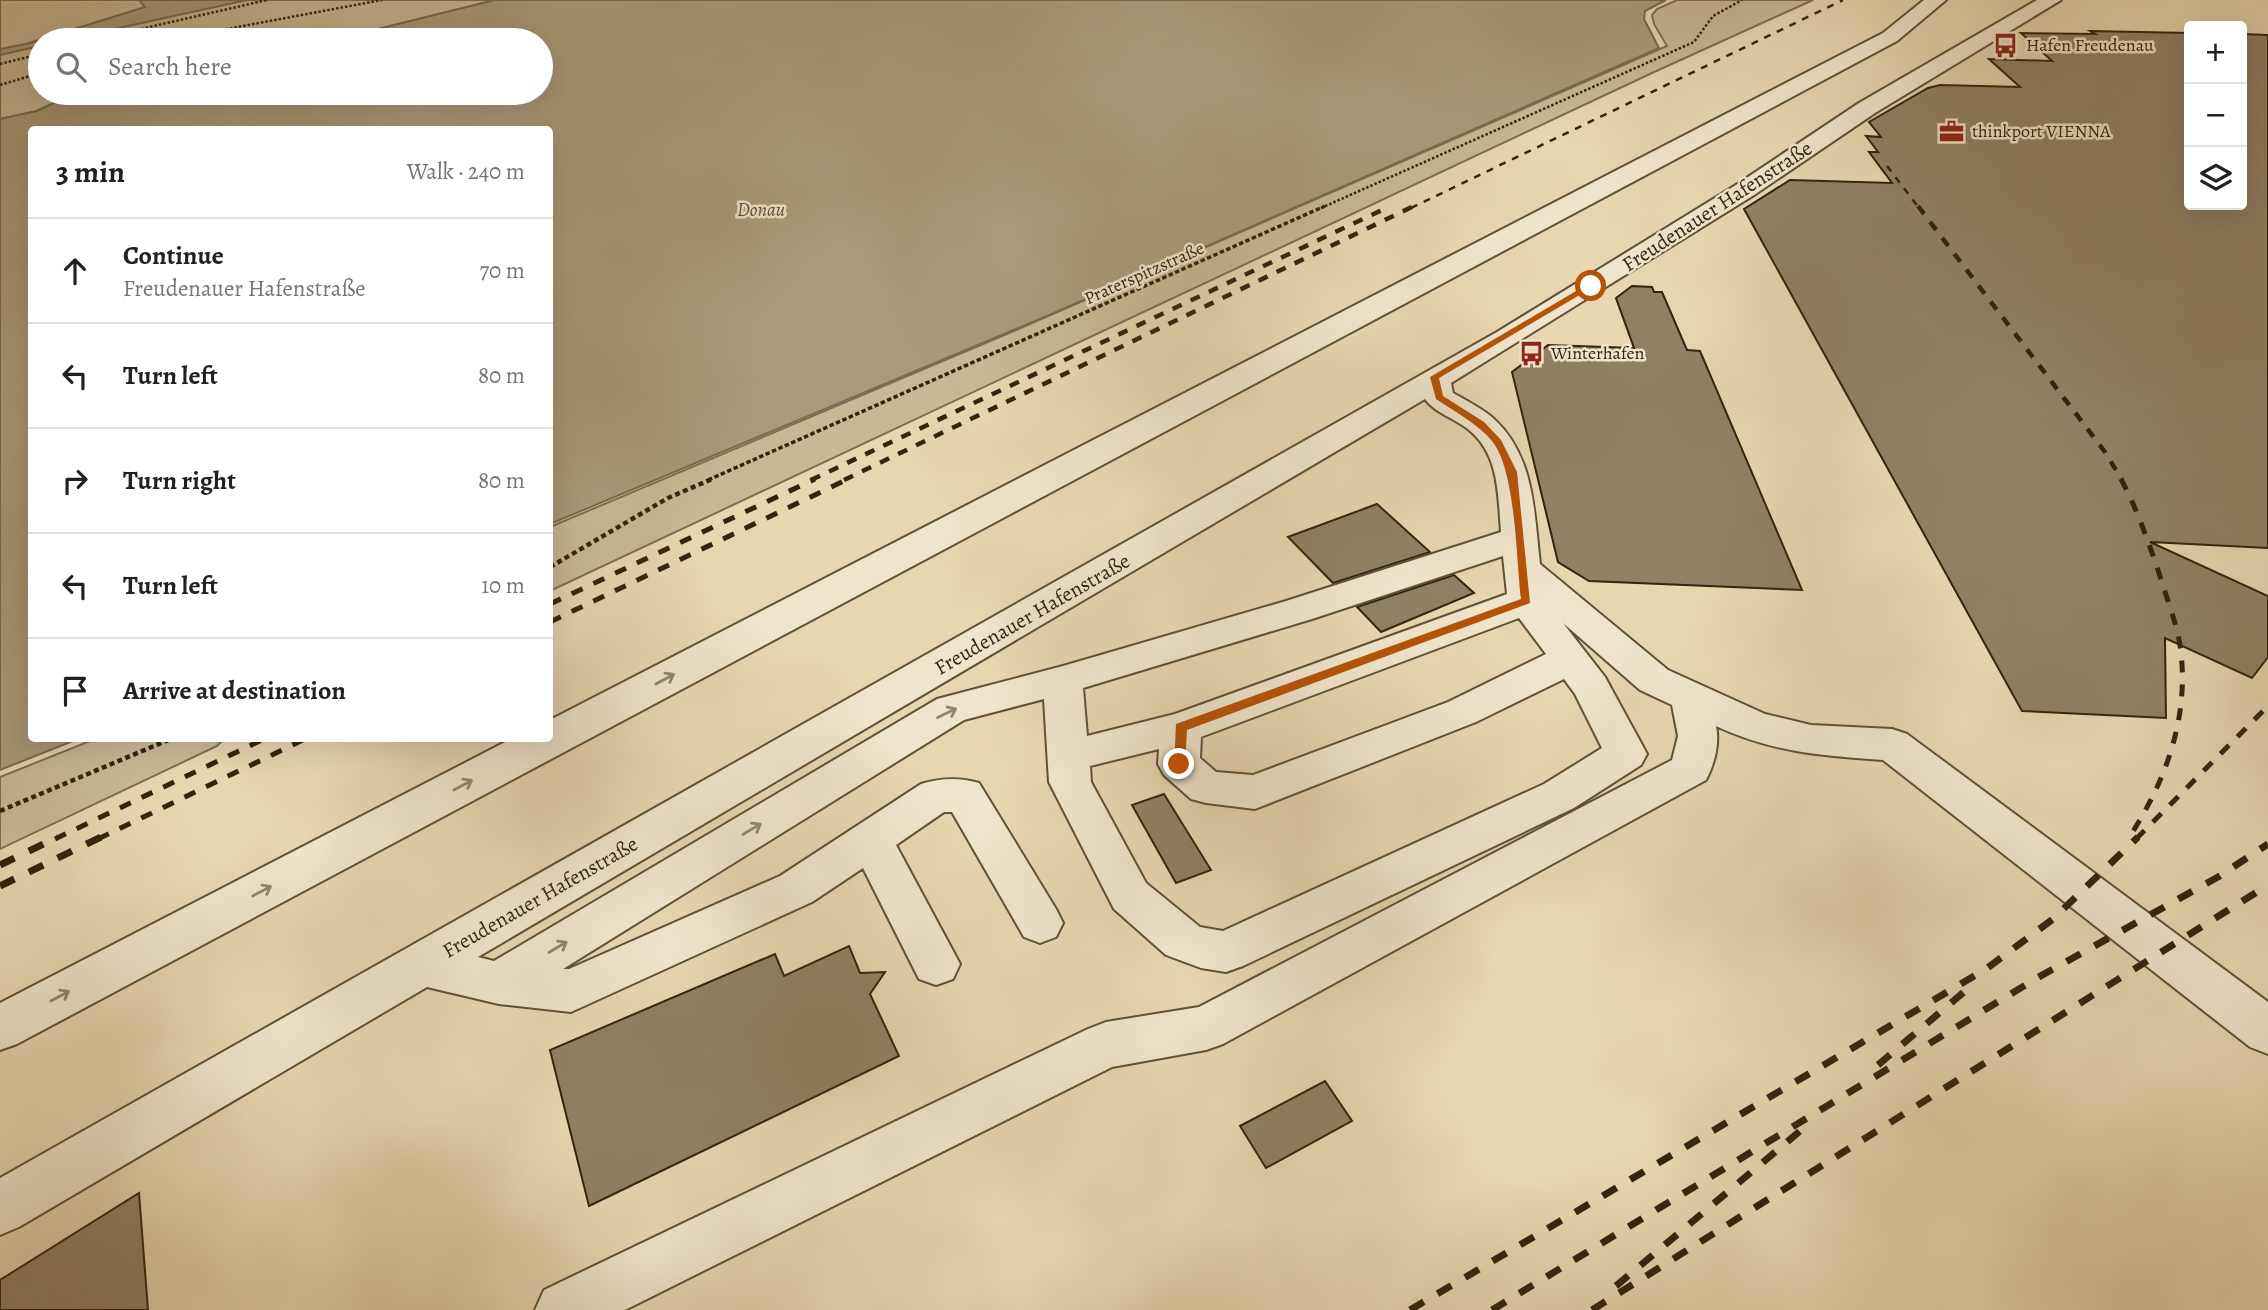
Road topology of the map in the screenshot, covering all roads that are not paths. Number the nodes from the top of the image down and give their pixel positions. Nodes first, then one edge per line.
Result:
1 (1936, 0) edge
2 (2051, 0) edge
3 (1435, 377) junction
4 (1523, 570) junction
5 (1570, 659) junction
6 (1063, 680) junction
7 (1692, 697) junction
8 (1181, 727) junction
9 (553, 738) edge
10 (545, 742) edge
11 (1068, 756) junction
12 (870, 839) junction
13 (522, 908) junction
14 (1040, 923) dead end
15 (936, 964) dead end
16 (422, 965) junction
17 (499, 983) junction
18 (0, 1028) edge
19 (2268, 1031) edge
20 (0, 1208) edge
21 (564, 1310) edge

9 -> 1 street
2 - 3 street, Freudenauer Hafenstraße
3 - 4 street
3 - 13 street, Freudenauer Hafenstraße
4 - 5 street
4 - 6 street
4 - 7 street
4 - 8 street
5 - 8 street
5 - 11 street
6 - 11 street
17 -> 6 street
7 - 19 street
7 - 21 street
8 - 11 street
18 -> 10 street
12 - 14 street
12 - 15 street
12 - 17 street
13 - 16 street, Freudenauer Hafenstraße
13 - 17 street
16 - 17 street
16 - 20 street, Freudenauer Hafenstraße

